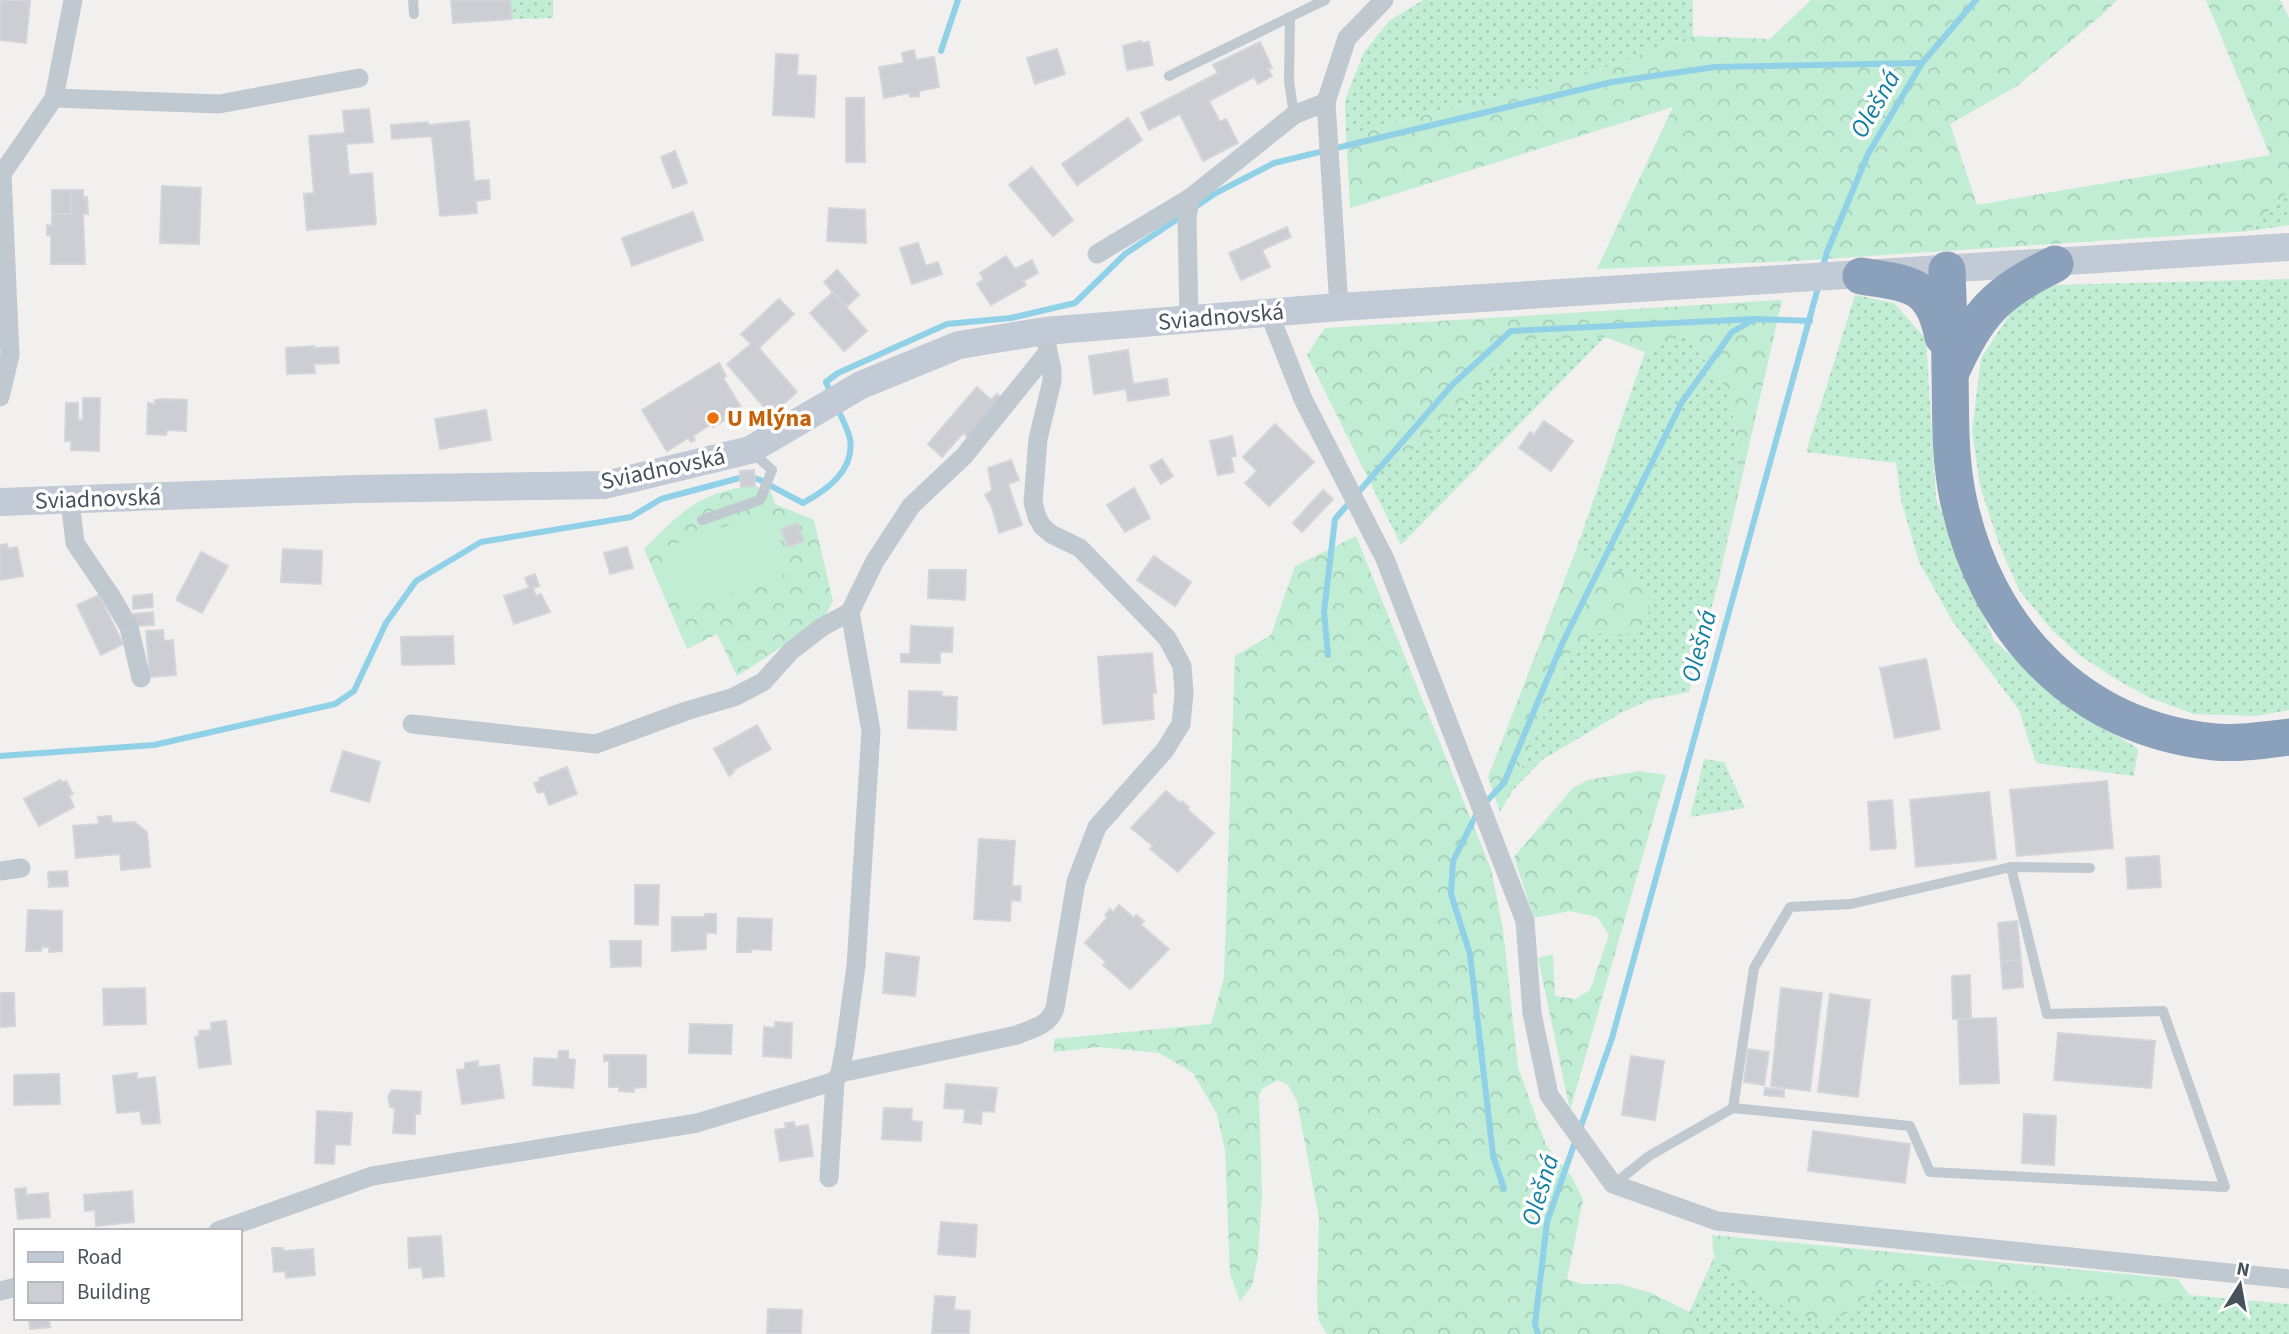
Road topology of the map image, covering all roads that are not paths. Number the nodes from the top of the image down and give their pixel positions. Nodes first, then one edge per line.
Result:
1 (73, 0) edge
2 (413, 0) edge
3 (1325, 0) edge
4 (1376, 3) edge
5 (414, 14) dead end
6 (1290, 17) junction
7 (1169, 76) dead end
8 (359, 78) dead end
9 (54, 98) junction
10 (1326, 102) junction
11 (1294, 115) junction
12 (1188, 207) junction
13 (2289, 247) edge
14 (1097, 254) dead end
15 (2055, 264) junction
16 (1947, 270) junction
17 (1861, 276) junction
18 (1339, 307) junction
19 (1269, 313) junction
20 (1189, 320) junction
21 (1046, 342) junction
22 (1950, 372) junction
23 (0, 397) edge
24 (750, 450) junction
25 (70, 501) junction
26 (0, 502) edge
27 (702, 520) dead end
28 (849, 612) junction
29 (141, 678) dead end
30 (412, 724) dead end
31 (2289, 737) edge
32 (2011, 867) junction
33 (22, 868) dead end
34 (2090, 868) dead end
35 (0, 871) edge
36 (838, 1077) junction
37 (1733, 1108) junction
38 (829, 1178) dead end
39 (1613, 1184) junction
40 (224, 1229) edge
41 (2289, 1279) edge

1 - 9 street
2 - 5 lane
3 - 6 lane
4 - 10 street
6 - 7 lane
6 - 11 lane
8 - 9 street
9 - 23 street
10 - 11 street
10 - 18 street
11 - 12 street
12 - 14 street
12 - 20 street
13 - 15 street, Sviadnovská
15 - 16 street, Sviadnovská
15 - 22 highway
16 - 17 street, Sviadnovská
16 - 22 highway
17 - 18 street, Sviadnovská
17 - 22 highway
18 - 19 street, Sviadnovská
19 - 20 street, Sviadnovská
19 - 39 street
20 - 21 street, Sviadnovská
21 - 24 street, Sviadnovská
21 - 28 street
21 - 36 street
22 - 31 highway
24 - 25 street, Sviadnovská
24 - 27 lane
25 - 26 street, Sviadnovská
25 - 29 street
28 - 30 street
28 - 36 street
32 - 34 lane
32 - 37 lane
32 - 37 lane
33 - 35 street
36 - 38 street
36 - 40 street
37 - 39 lane
39 - 41 street

